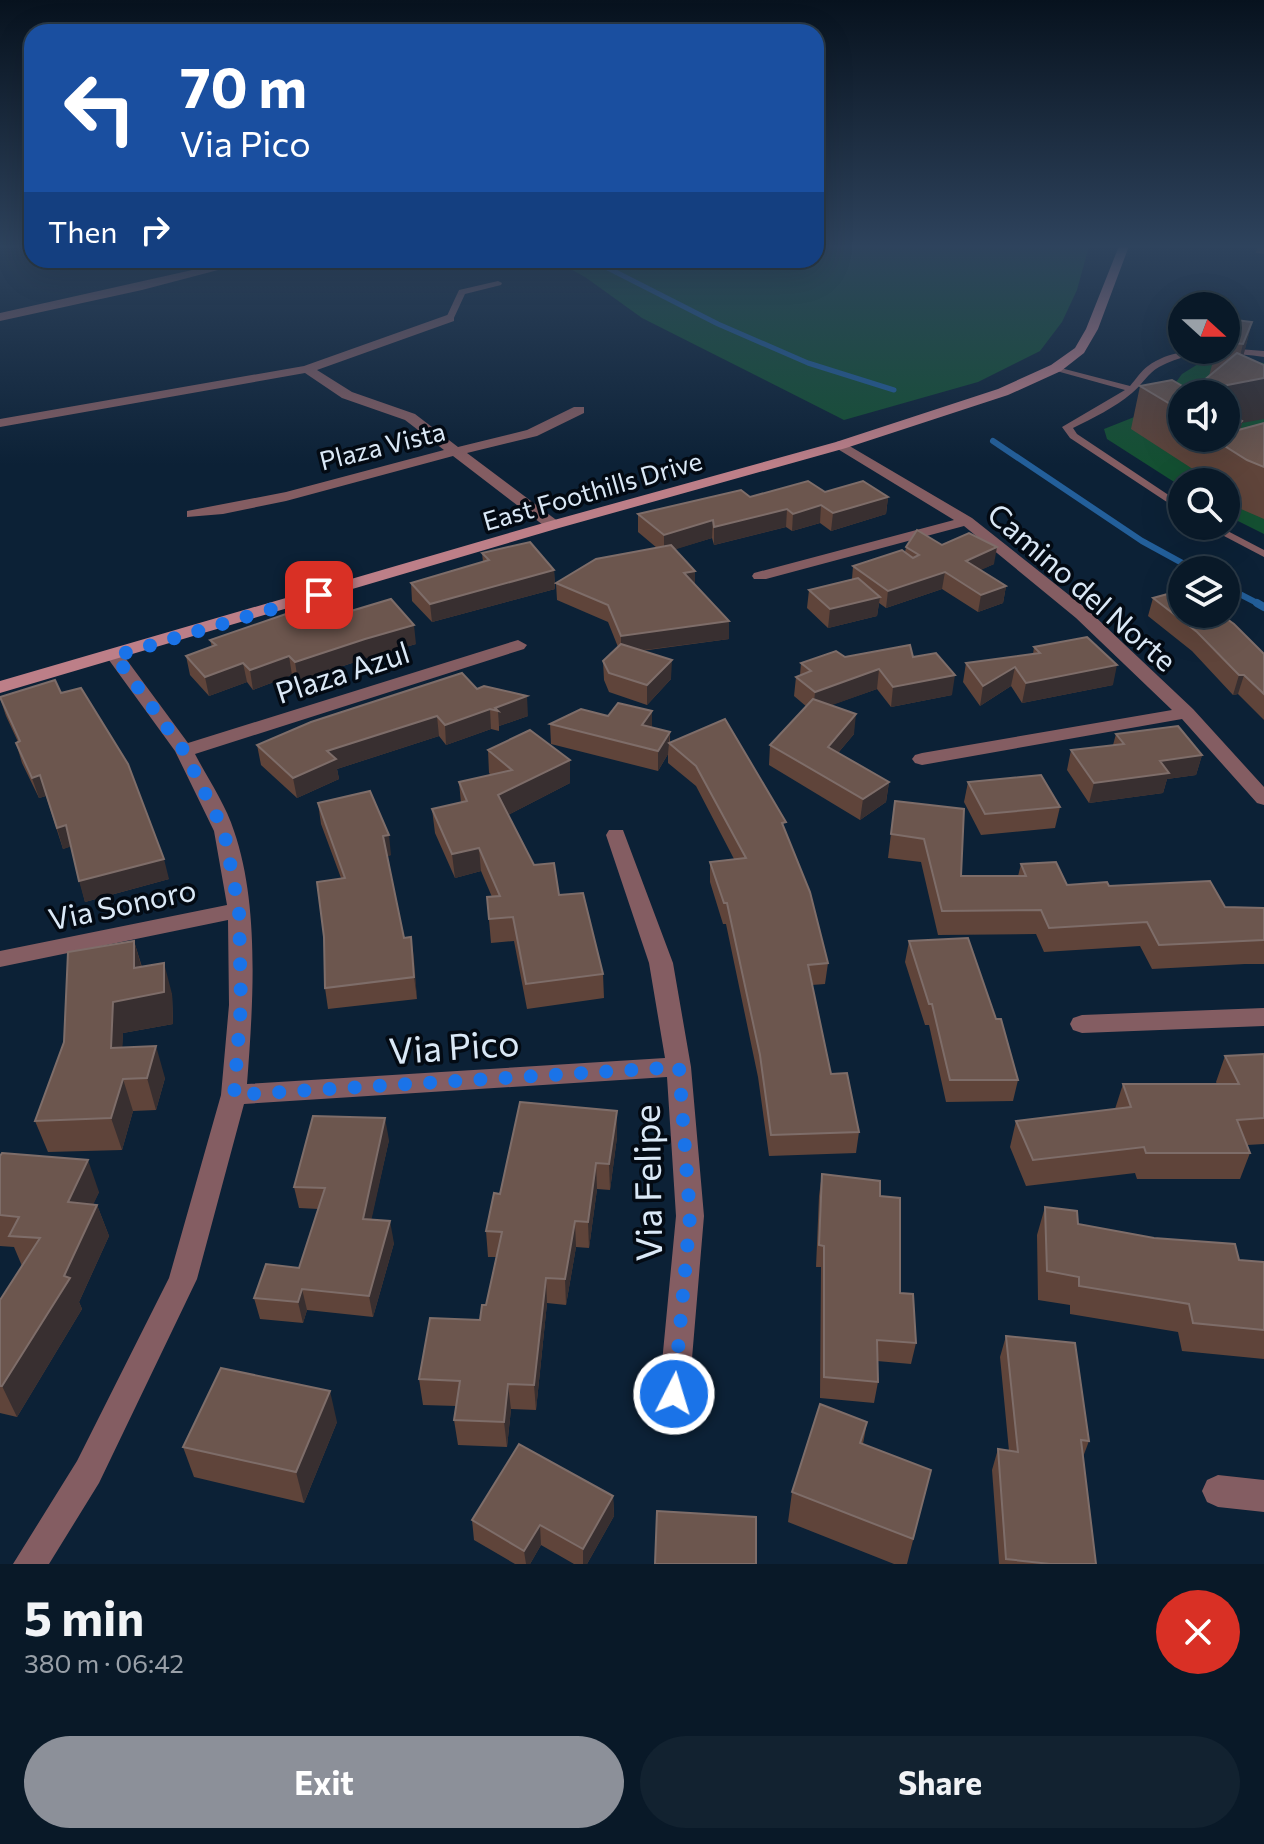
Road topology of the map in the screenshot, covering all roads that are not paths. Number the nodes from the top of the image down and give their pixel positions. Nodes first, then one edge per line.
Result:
1 (447, 319) edge
2 (1096, 319) edge
3 (1264, 354) edge
4 (1056, 368) junction
5 (307, 369) junction
6 (1132, 389) junction
7 (579, 410) dead end
8 (0, 423) edge
9 (841, 445) junction
10 (458, 451) junction
11 (1168, 500) edge
12 (192, 514) dead end
13 (967, 521) junction
14 (553, 525) junction
15 (1237, 540) edge
16 (1264, 554) edge
17 (760, 576) dead end
18 (518, 645) dead end
19 (115, 656) junction
20 (0, 687) edge
21 (1186, 713) junction
22 (184, 751) junction
23 (922, 759) dead end
24 (1264, 799) edge
25 (616, 835) dead end
26 (239, 910) junction
27 (9, 957) edge
28 (1264, 1017) edge
29 (1082, 1024) dead end
30 (679, 1067) junction
31 (234, 1095) junction
32 (674, 1394) dead end
33 (1218, 1491) dead end
34 (1264, 1496) edge
35 (30, 1564) edge

1 - 5 street
2 - 4 street, East Foothills Drive
3 - 6 lane
4 - 6 lane
4 - 9 street, East Foothills Drive
5 - 8 street
5 - 10 street
6 - 11 lane
7 - 10 street, Plaza Vista
9 - 13 street, Camino del Norte
9 - 14 street, East Foothills Drive
10 - 12 street, Plaza Vista
10 - 14 street
13 - 17 street
13 - 21 street, Camino del Norte
14 - 19 street, East Foothills Drive
15 - 16 lane
18 - 22 street, Plaza Azul
19 - 20 street, East Foothills Drive
19 - 22 street
21 - 23 street
21 - 24 street, Camino del Norte
22 - 26 street
25 - 30 street, Via Felipe
26 - 27 street, Via Sonoro
26 - 31 street
28 - 29 street
30 - 31 street, Via Pico
30 - 32 street, Via Felipe
31 - 35 street
33 - 34 street

